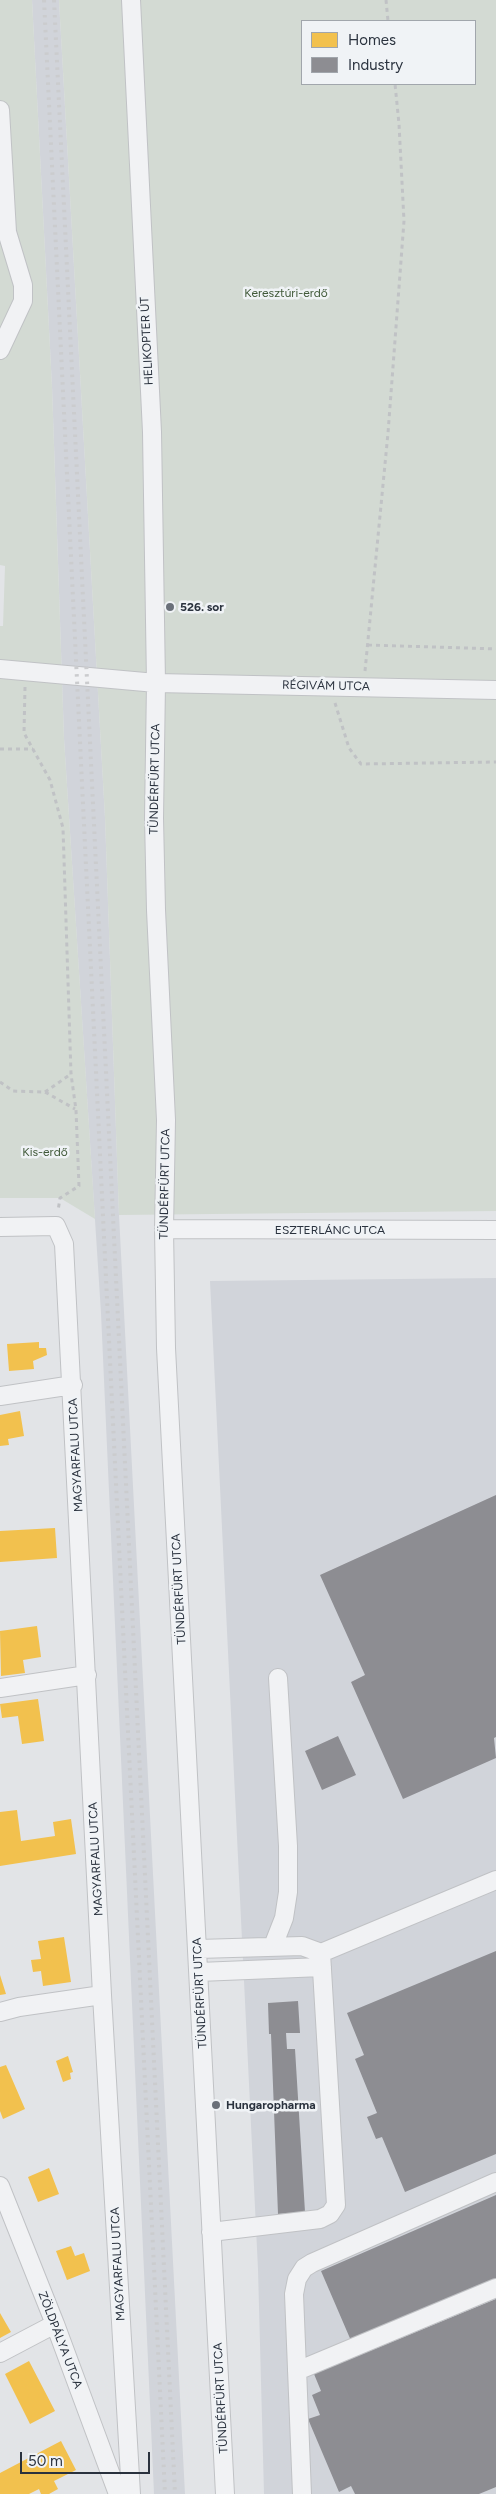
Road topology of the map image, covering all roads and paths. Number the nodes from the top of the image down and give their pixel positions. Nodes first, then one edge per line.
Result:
1 (131, 0) edge
2 (386, 0) edge
3 (388, 20) edge
4 (395, 85) edge
5 (0, 110) edge
6 (0, 350) edge
7 (368, 645) junction
8 (496, 649) edge
9 (0, 669) edge
10 (26, 673) junction
11 (156, 683) junction
12 (335, 686) junction
13 (363, 687) junction
14 (496, 690) edge
15 (0, 749) edge
16 (33, 749) junction
17 (496, 762) edge
18 (71, 1074) junction
19 (0, 1082) edge
20 (45, 1092) junction
21 (76, 1110) junction
22 (56, 1226) junction
23 (0, 1227) edge
24 (164, 1229) junction
25 (496, 1230) edge
26 (73, 1385) junction
27 (0, 1396) edge
28 (87, 1675) junction
29 (278, 1678) dead end
30 (0, 1688) edge
31 (496, 1880) edge
32 (273, 1946) junction
33 (198, 1949) junction
34 (321, 1960) junction
35 (199, 1972) junction
36 (102, 1995) junction
37 (0, 2012) edge
38 (496, 2182) edge
39 (0, 2186) edge
40 (211, 2232) junction
41 (496, 2288) edge
42 (55, 2324) junction
43 (0, 2354) edge
44 (297, 2372) junction
45 (118, 2494) edge
46 (131, 2494) edge
47 (225, 2494) edge
48 (302, 2494) edge

1 - 11 street, HELIKOPTER ÚT
2 - 3 path
4 - 7 path
5 - 6 street
7 - 8 path
7 - 13 path
9 - 10 street
10 - 11 street
10 - 16 path
11 - 12 street, RÉGIVÁM UTCA
11 - 24 street, TÜNDÉRFÜRT UTCA
12 - 13 street, RÉGIVÁM UTCA
12 - 17 path
13 - 14 street, RÉGIVÁM UTCA
15 - 16 path
16 - 18 path
18 - 20 path
18 - 21 path
19 - 20 path
20 - 21 path
21 - 22 path
22 - 23 street
22 - 26 street, MAGYARFALU UTCA
24 - 25 street, ESZTERLÁNC UTCA
24 - 33 street, TÜNDÉRFÜRT UTCA
26 - 27 street
26 - 28 street, MAGYARFALU UTCA
28 - 30 street
28 - 36 street, MAGYARFALU UTCA
29 - 32 street
31 - 34 street
32 - 33 street
32 - 34 street
33 - 35 street, TÜNDÉRFÜRT UTCA
34 - 35 street
34 - 40 street
35 - 40 street, TÜNDÉRFÜRT UTCA
36 - 37 street
36 - 46 street, MAGYARFALU UTCA
38 - 44 street
39 - 42 street, ZÖLDPÁLYA UTCA
40 - 47 street, TÜNDÉRFÜRT UTCA
41 - 44 street
42 - 43 street
42 - 45 street, ZÖLDPÁLYA UTCA
44 - 48 street

